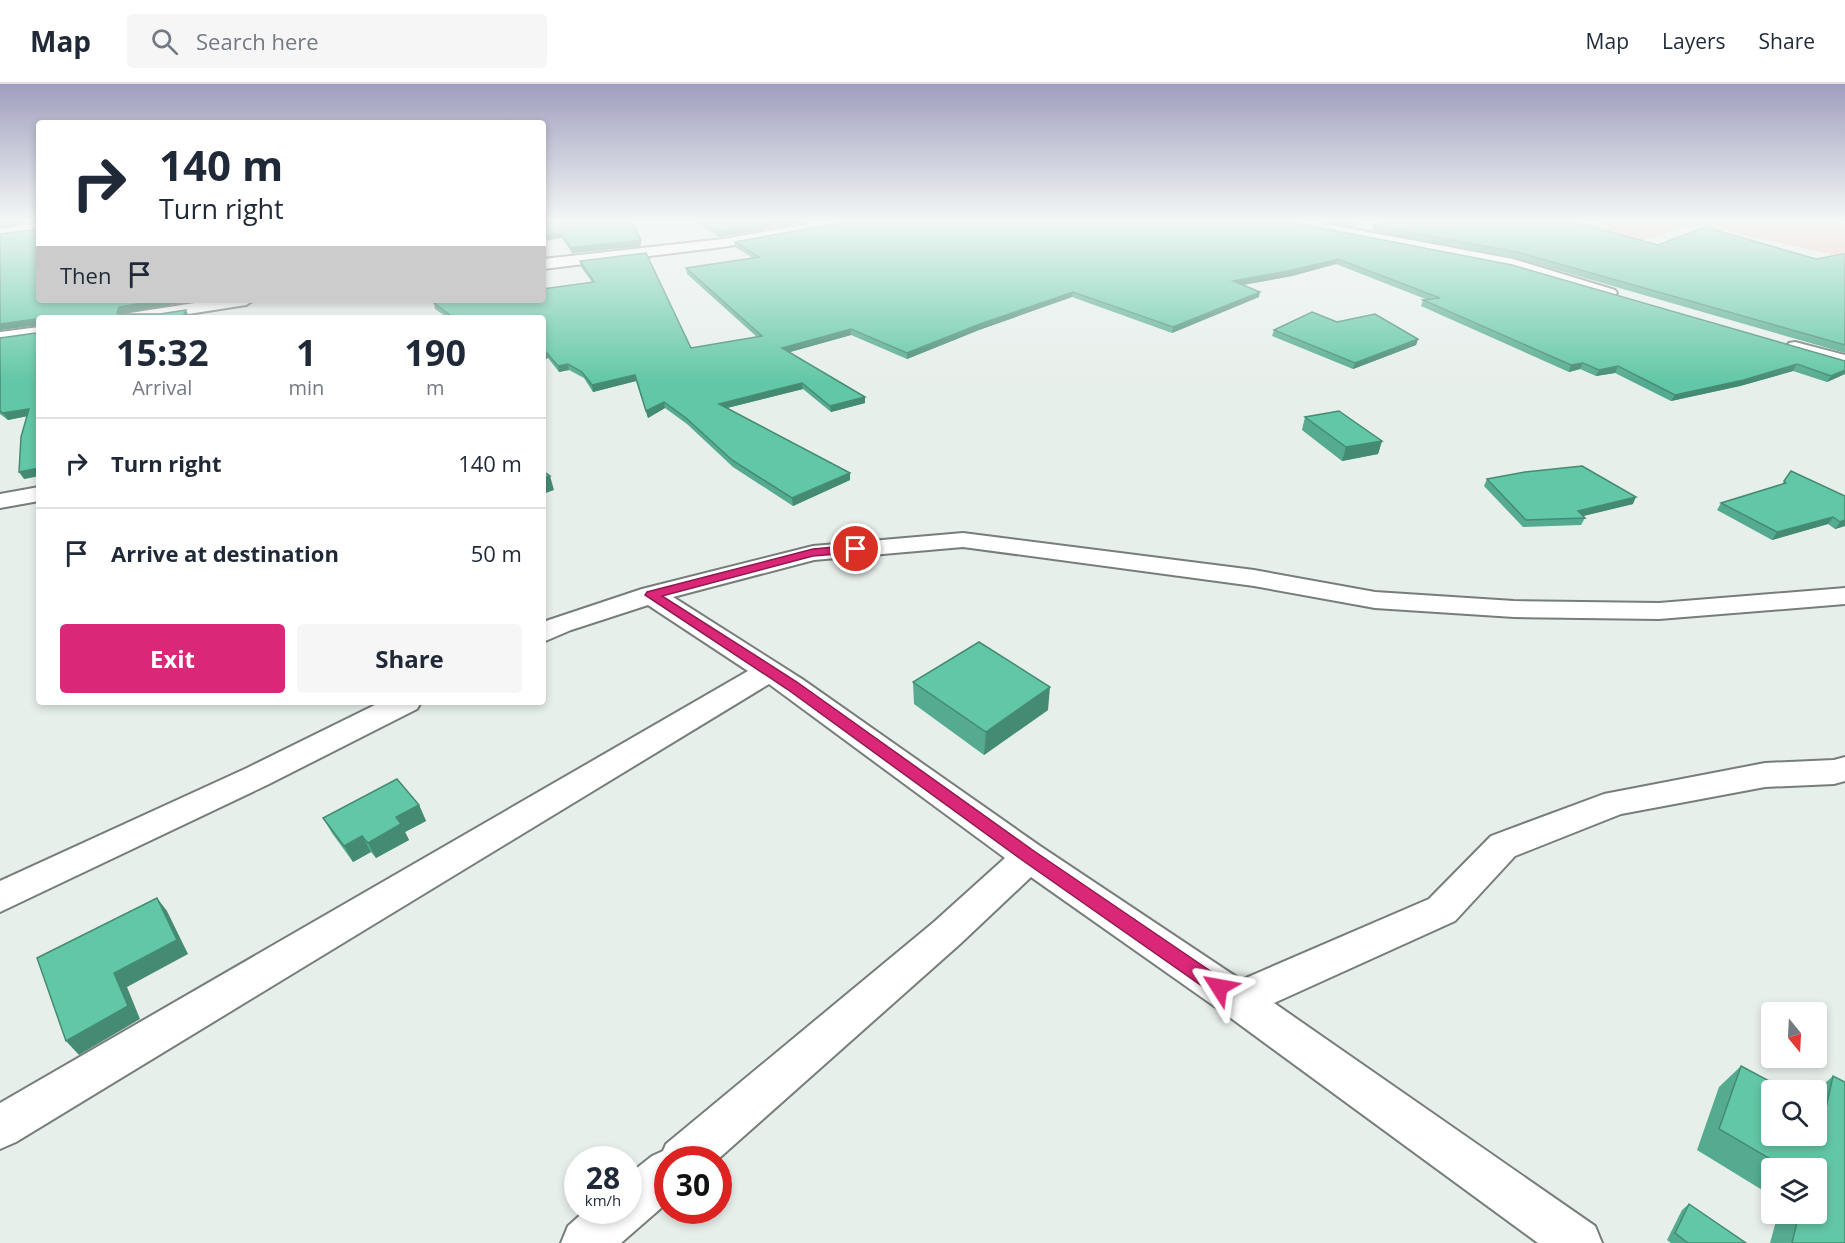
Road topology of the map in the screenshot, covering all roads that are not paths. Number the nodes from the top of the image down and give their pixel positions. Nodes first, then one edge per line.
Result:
1 (1547, 274) edge
2 (1622, 297) edge
3 (227, 303) edge
4 (149, 315) edge
5 (36, 332) edge
6 (0, 337) edge
7 (1783, 344) edge
8 (1845, 361) edge
9 (36, 495) edge
10 (0, 501) edge
11 (651, 595) junction
12 (1845, 596) edge
13 (546, 632) edge
14 (770, 671) junction
15 (400, 705) edge
16 (1845, 769) edge
17 (1028, 855) junction
18 (0, 897) edge
19 (1238, 1000) junction
20 (0, 1127) edge
21 (698, 1146) edge
22 (654, 1184) edge
23 (642, 1194) edge
24 (607, 1224) edge
25 (585, 1243) edge
26 (1578, 1243) edge

1 - 2 street
3 - 4 street
5 - 6 street
7 - 8 street
9 - 10 street
11 - 12 street
11 - 13 street
11 - 14 street
14 - 17 street
14 - 20 street
15 - 18 street
16 - 19 street
17 - 19 street
17 - 21 street
19 - 26 street
22 - 23 street
24 - 25 street

